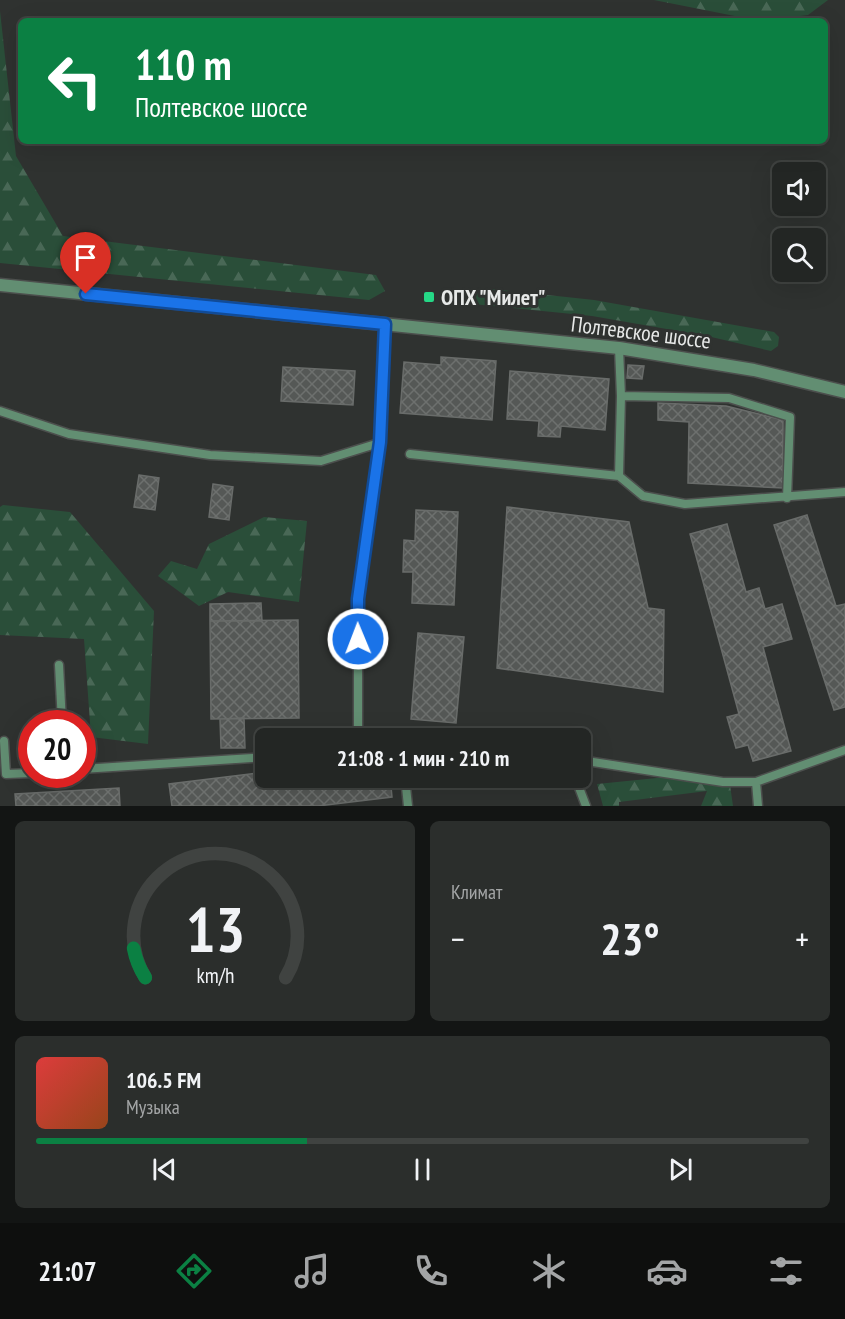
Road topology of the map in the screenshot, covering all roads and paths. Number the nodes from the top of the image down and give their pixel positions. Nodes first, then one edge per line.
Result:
1 (0, 285) edge
2 (385, 324) junction
3 (619, 348) junction
4 (845, 392) edge
5 (621, 396) junction
6 (0, 411) edge
7 (380, 442) junction
8 (410, 454) dead end
9 (619, 476) junction
10 (845, 492) edge
11 (787, 498) junction
12 (59, 665) dead end
13 (61, 710) edge
14 (358, 728) edge
15 (4, 741) dead end
16 (845, 750) edge
17 (255, 758) edge
18 (591, 762) edge
19 (96, 768) edge
20 (18, 773) edge
21 (756, 782) junction
22 (406, 788) edge
23 (580, 788) edge
24 (408, 806) edge
25 (586, 806) edge
26 (758, 806) edge

1 - 2 street, Полтевское шоссе
2 - 3 street, Полтевское шоссе
2 - 7 lane
3 - 4 street, Полтевское шоссе
3 - 5 lane
5 - 9 lane
5 - 11 lane
6 - 7 lane
7 - 14 lane
8 - 9 lane
9 - 11 lane
10 - 11 lane
12 - 13 lane
15 - 20 lane
16 - 21 lane
17 - 19 lane
18 - 21 lane
21 - 26 lane
22 - 24 lane
23 - 25 lane

